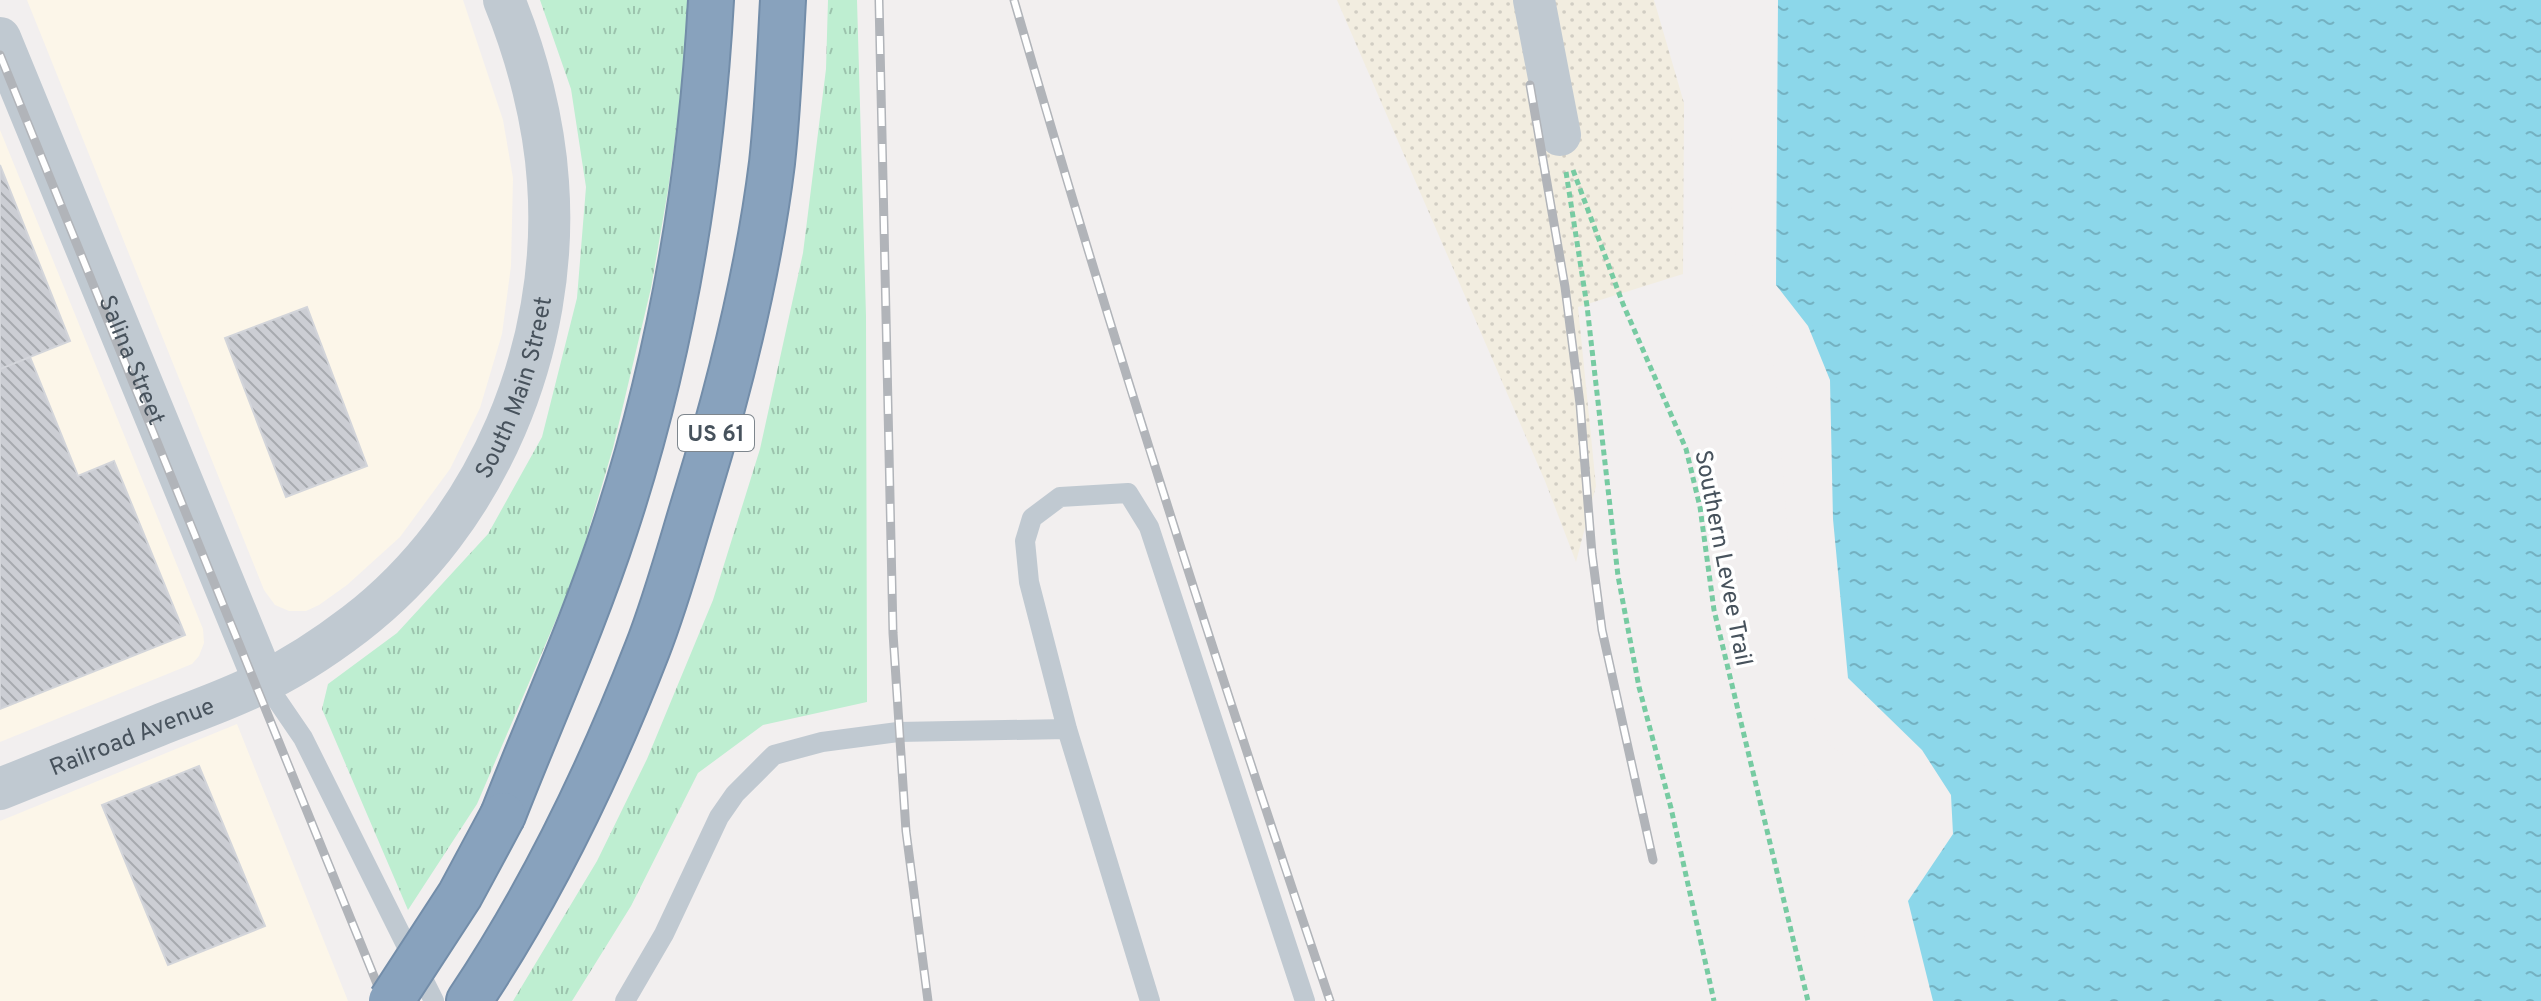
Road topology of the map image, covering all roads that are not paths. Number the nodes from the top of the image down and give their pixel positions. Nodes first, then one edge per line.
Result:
1 (504, 0) edge
2 (711, 0) edge
3 (783, 0) edge
4 (1534, 0) edge
5 (1, 44) edge
6 (1560, 135) road end
7 (264, 681) junction
8 (1067, 729) junction
9 (0, 789) edge
10 (391, 1001) edge
11 (434, 1001) edge
12 (469, 1001) edge
13 (625, 1001) edge
14 (1150, 1001) edge
15 (1305, 1001) edge

1 - 7 street, South Main Street
2 - 10 highway, US 61, bridge
3 - 12 highway, US 61
4 - 6 street
5 - 7 street, Salina Street
7 - 9 street, Railroad Avenue
7 - 11 lane
8 - 13 lane
8 - 14 lane
8 - 15 lane

